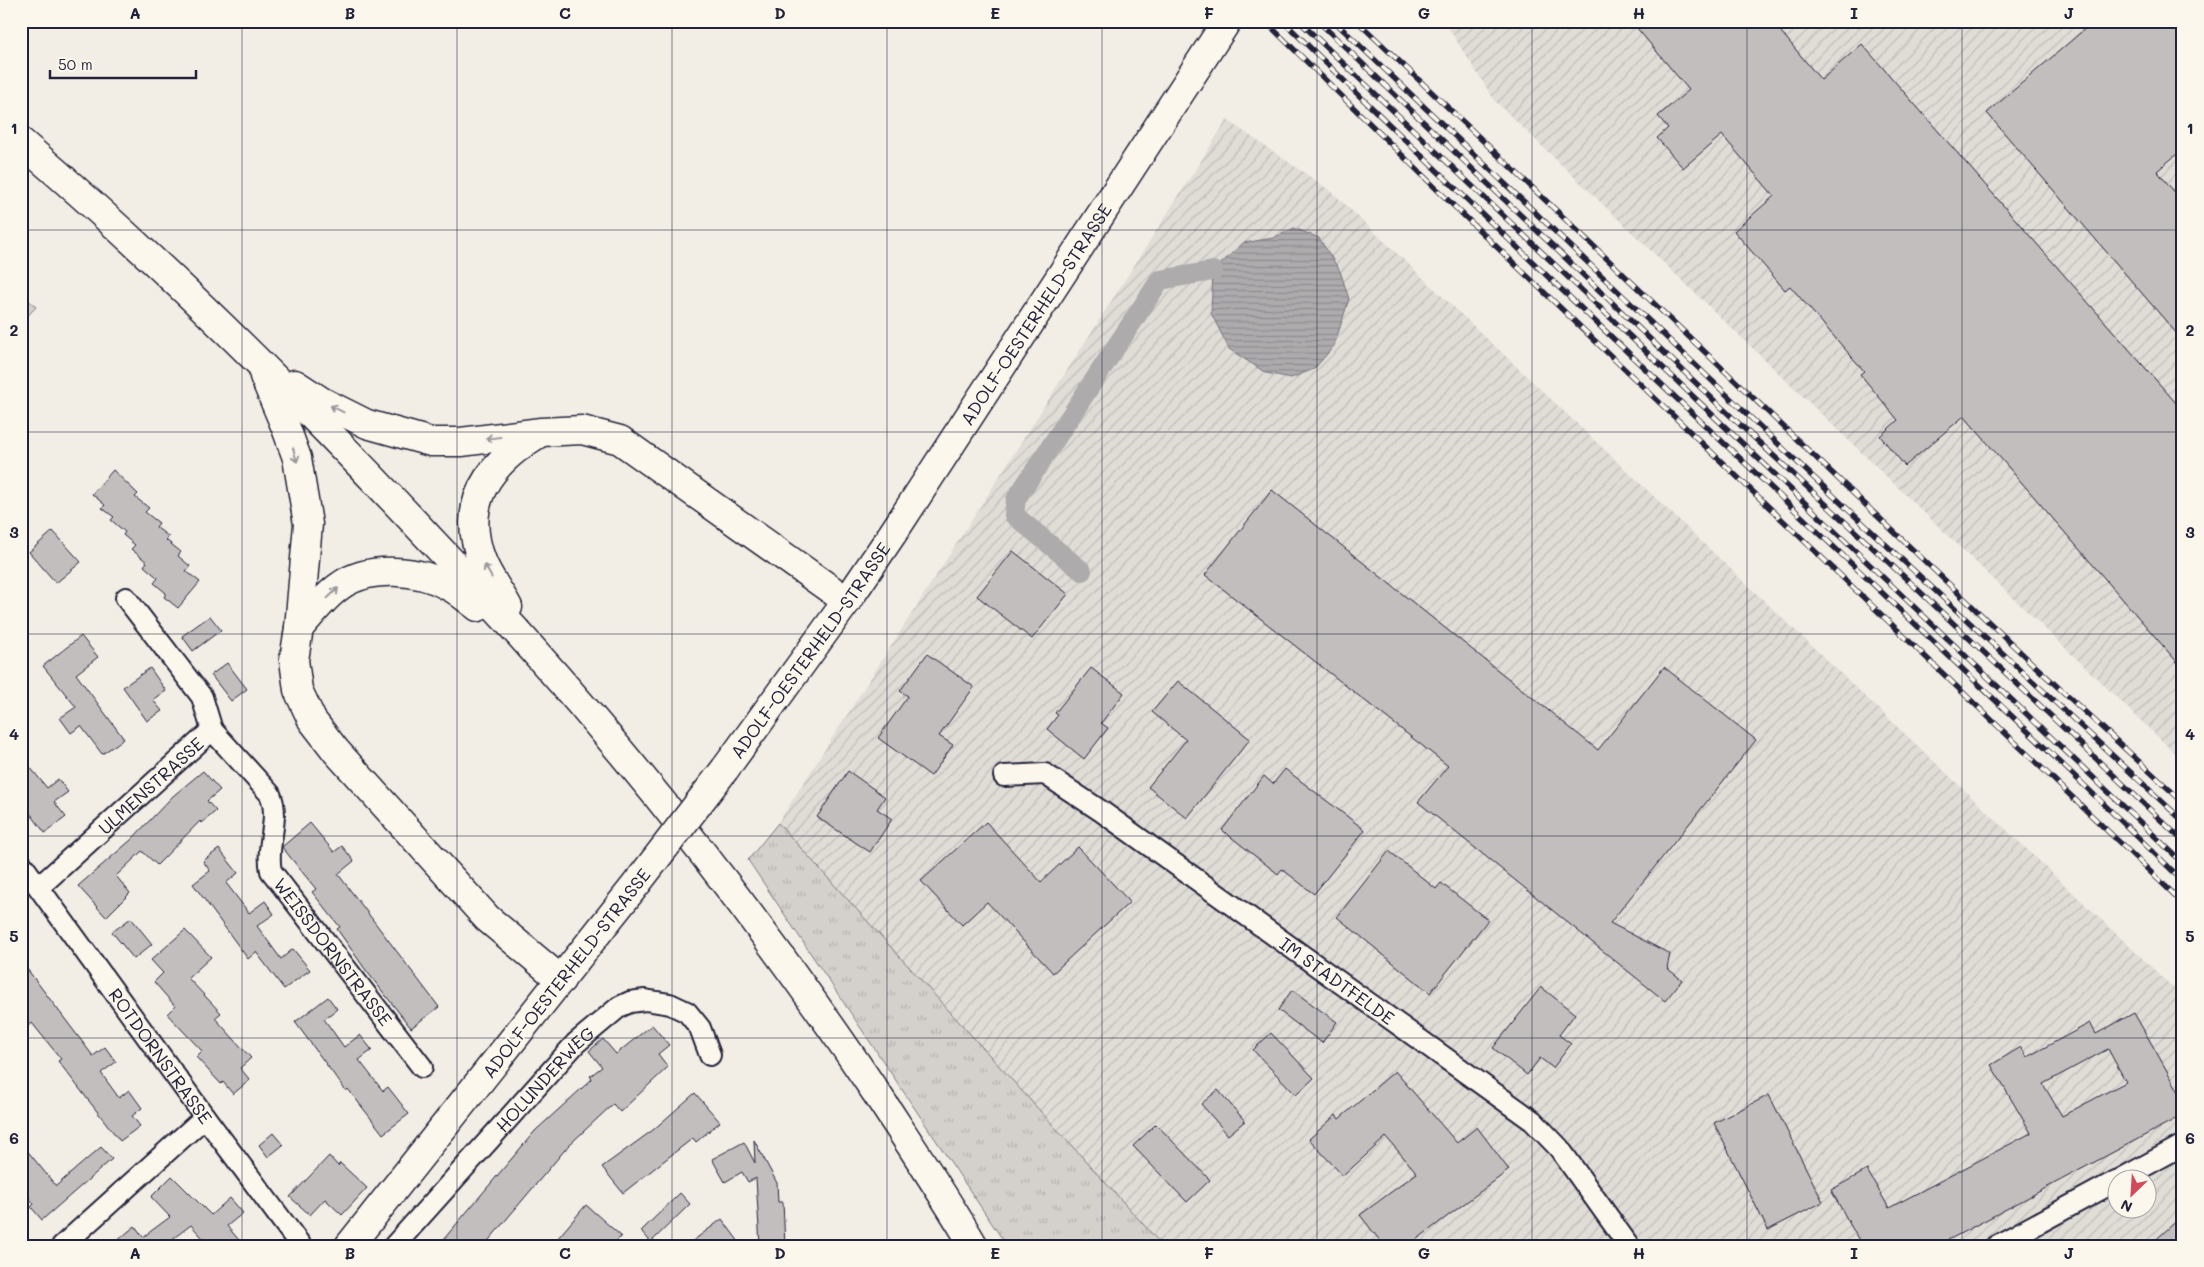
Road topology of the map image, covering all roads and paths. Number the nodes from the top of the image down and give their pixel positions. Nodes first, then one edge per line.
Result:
1 (1226, 21) edge
2 (21, 142) edge
3 (257, 361) junction
4 (541, 432) junction
5 (126, 598) dead end
6 (847, 601) junction
7 (299, 628) junction
8 (528, 644) junction
9 (212, 730) junction
10 (1004, 776) dead end
11 (21, 863) edge
12 (39, 887) junction
13 (561, 980) junction
14 (710, 1055) dead end
15 (422, 1067) dead end
16 (204, 1117) junction
17 (2183, 1145) edge
18 (2137, 1170) edge
19 (2106, 1186) edge
20 (62, 1246) edge
21 (301, 1246) edge
22 (350, 1246) edge
23 (394, 1246) edge
24 (974, 1246) edge
25 (1629, 1246) edge
26 (1996, 1246) edge

1 - 6 main road, ADOLF-OESTERHELD-STRASSE
2 - 3 main road
4 -> 3 main road
3 -> 7 main road
3 - 8 main road
4 - 6 main road
8 -> 4 main road
5 - 9 street, ULMENSTRASSE
6 - 13 main road, ADOLF-OESTERHELD-STRASSE, bridge
7 -> 8 main road
7 - 13 main road
8 - 24 main road
9 - 12 street, ULMENSTRASSE
9 - 15 street, WEISSDORNSTRASSE
10 - 25 street, IM STADTFELDE
11 - 12 street, ROTDORNSTRASSE
12 - 16 street, ROTDORNSTRASSE
13 - 22 main road, ADOLF-OESTERHELD-STRASSE
14 - 23 street, HOLUNDERWEG
16 - 20 street
16 - 21 street, ROTDORNSTRASSE
17 - 18 street
19 - 26 street

